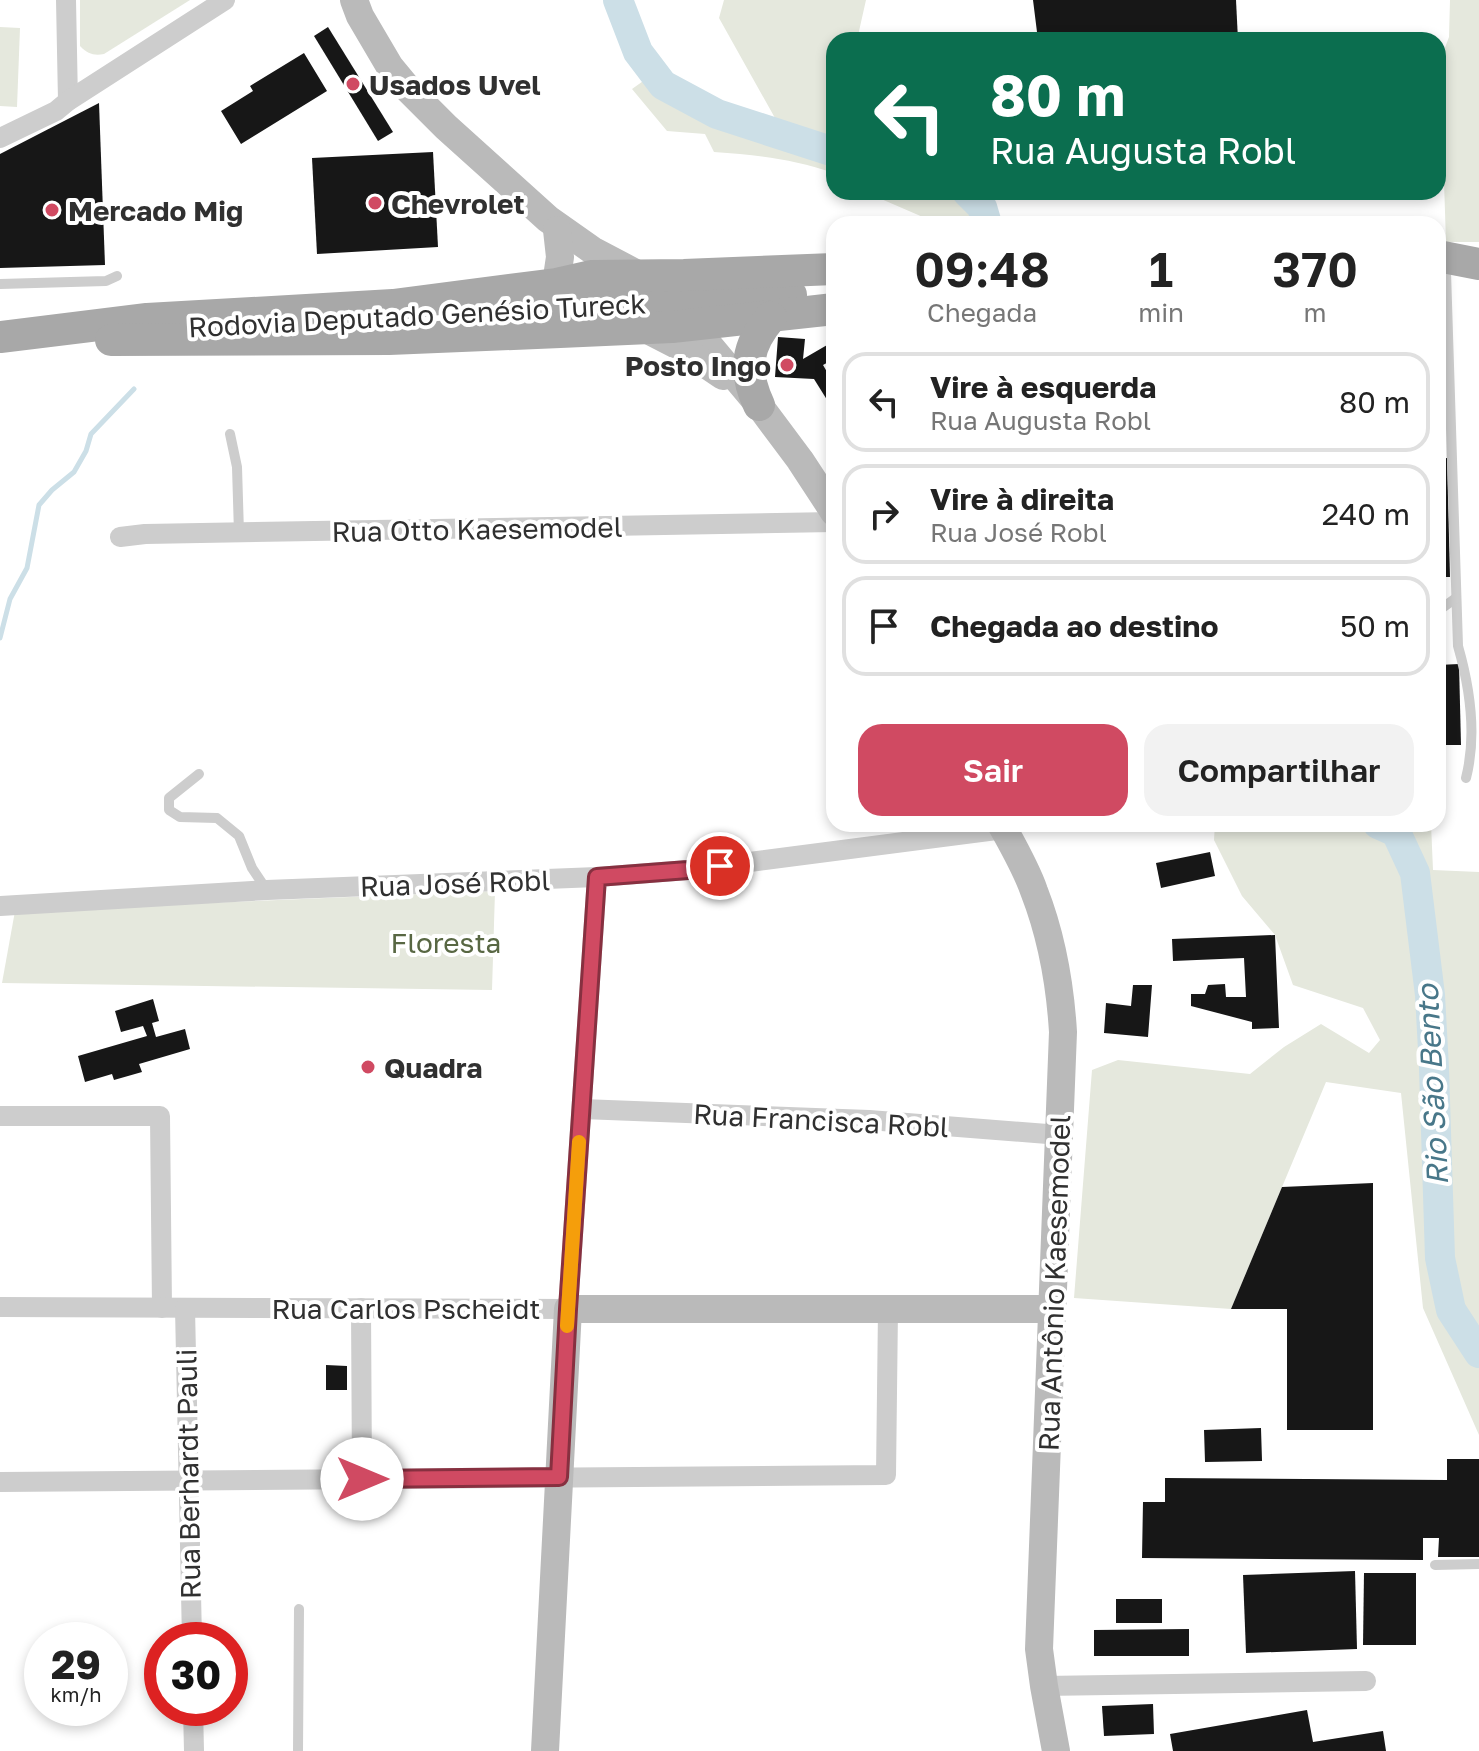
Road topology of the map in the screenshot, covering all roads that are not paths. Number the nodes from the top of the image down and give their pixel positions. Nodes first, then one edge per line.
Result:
1 (66, 0) edge
2 (225, 0) edge
3 (354, 0) edge
4 (68, 101) junction
5 (0, 138) edge
6 (552, 224) junction
7 (1479, 264) edge
8 (1446, 267) edge
9 (1446, 268) edge
10 (826, 269) edge
11 (1479, 271) edge
12 (637, 275) junction
13 (117, 276) dead end
14 (591, 276) junction
15 (0, 284) edge
16 (826, 292) edge
17 (549, 296) junction
18 (619, 307) junction
19 (826, 310) edge
20 (683, 313) junction
21 (771, 317) junction
22 (647, 328) junction
23 (0, 337) edge
24 (1446, 377) edge
25 (759, 405) junction
26 (230, 434) dead end
27 (826, 500) edge
28 (826, 522) edge
29 (239, 533) junction
30 (120, 537) dead end
31 (1456, 598) junction
32 (1446, 605) edge
33 (199, 774) dead end
34 (1466, 778) dead end
35 (966, 832) edge
36 (1005, 832) edge
37 (597, 877) junction
38 (267, 890) junction
39 (0, 906) edge
40 (582, 1109) junction
41 (0, 1116) edge
42 (1060, 1135) junction
43 (0, 1307) edge
44 (162, 1308) junction
45 (185, 1308) junction
46 (361, 1308) junction
47 (568, 1309) junction
48 (888, 1309) junction
49 (1053, 1309) junction
50 (559, 1477) junction
51 (362, 1479) junction
52 (188, 1481) junction
53 (0, 1482) edge
54 (1479, 1564) edge
55 (1435, 1565) dead end
56 (299, 1609) dead end
57 (192, 1622) edge
58 (1366, 1681) dead end
59 (1044, 1686) junction
60 (193, 1726) edge
61 (194, 1751) edge
62 (298, 1751) edge
63 (545, 1751) edge
64 (1056, 1751) edge

1 - 4 street
2 - 4 street
3 - 6 main road
4 - 5 street
6 - 12 main road
6 - 14 main road
6 - 17 main road
7 - 8 main road
9 - 11 main road
10 - 12 main road
12 - 14 main road
12 - 18 main road
12 - 20 main road
13 - 15 lane
14 - 17 main road
14 - 18 main road
16 - 17 main road, Rodovia Deputado Genésio Tureck
17 - 23 main road
18 - 22 main road
19 - 21 main road
20 - 21 main road
20 - 22 main road
20 - 25 main road
21 - 25 main road
22 - 23 main road
22 - 25 main road
24 - 31 lane
25 - 27 main road
26 - 29 lane
28 - 29 street, Rua Otto Kaesemodel
29 - 30 street, Rua Otto Kaesemodel
31 - 32 lane
31 - 34 lane
33 - 38 lane
35 - 37 street, Rua José Robl
36 - 42 main road, Rua Antônio Kaesemodel
37 - 38 street, Rua José Robl
37 - 40 street
38 - 39 street, Rua José Robl
40 - 42 street, Rua Francisca Robl
40 - 47 street
41 - 44 street, Rua Berhardt Pauli
42 - 49 main road, Rua Antônio Kaesemodel
43 - 44 street, Rua Carlos Pscheidt
44 - 45 street, Rua Carlos Pscheidt
45 - 46 street, Rua Carlos Pscheidt
45 - 52 street, Rua Berhardt Pauli
46 - 47 street, Rua Carlos Pscheidt
46 - 51 street
47 - 48 main road, Rua Carlos Pscheidt
47 - 50 main road
48 - 49 main road, Rua Carlos Pscheidt
48 - 50 street
49 - 59 main road, Rua Antônio Kaesemodel
50 - 51 street
50 - 63 main road
51 - 52 street
52 - 53 street
52 - 57 street, Rua Berhardt Pauli
54 - 55 lane
56 - 62 lane
58 - 59 street
59 - 64 main road, Rua Antônio Kaesemodel
60 - 61 street

